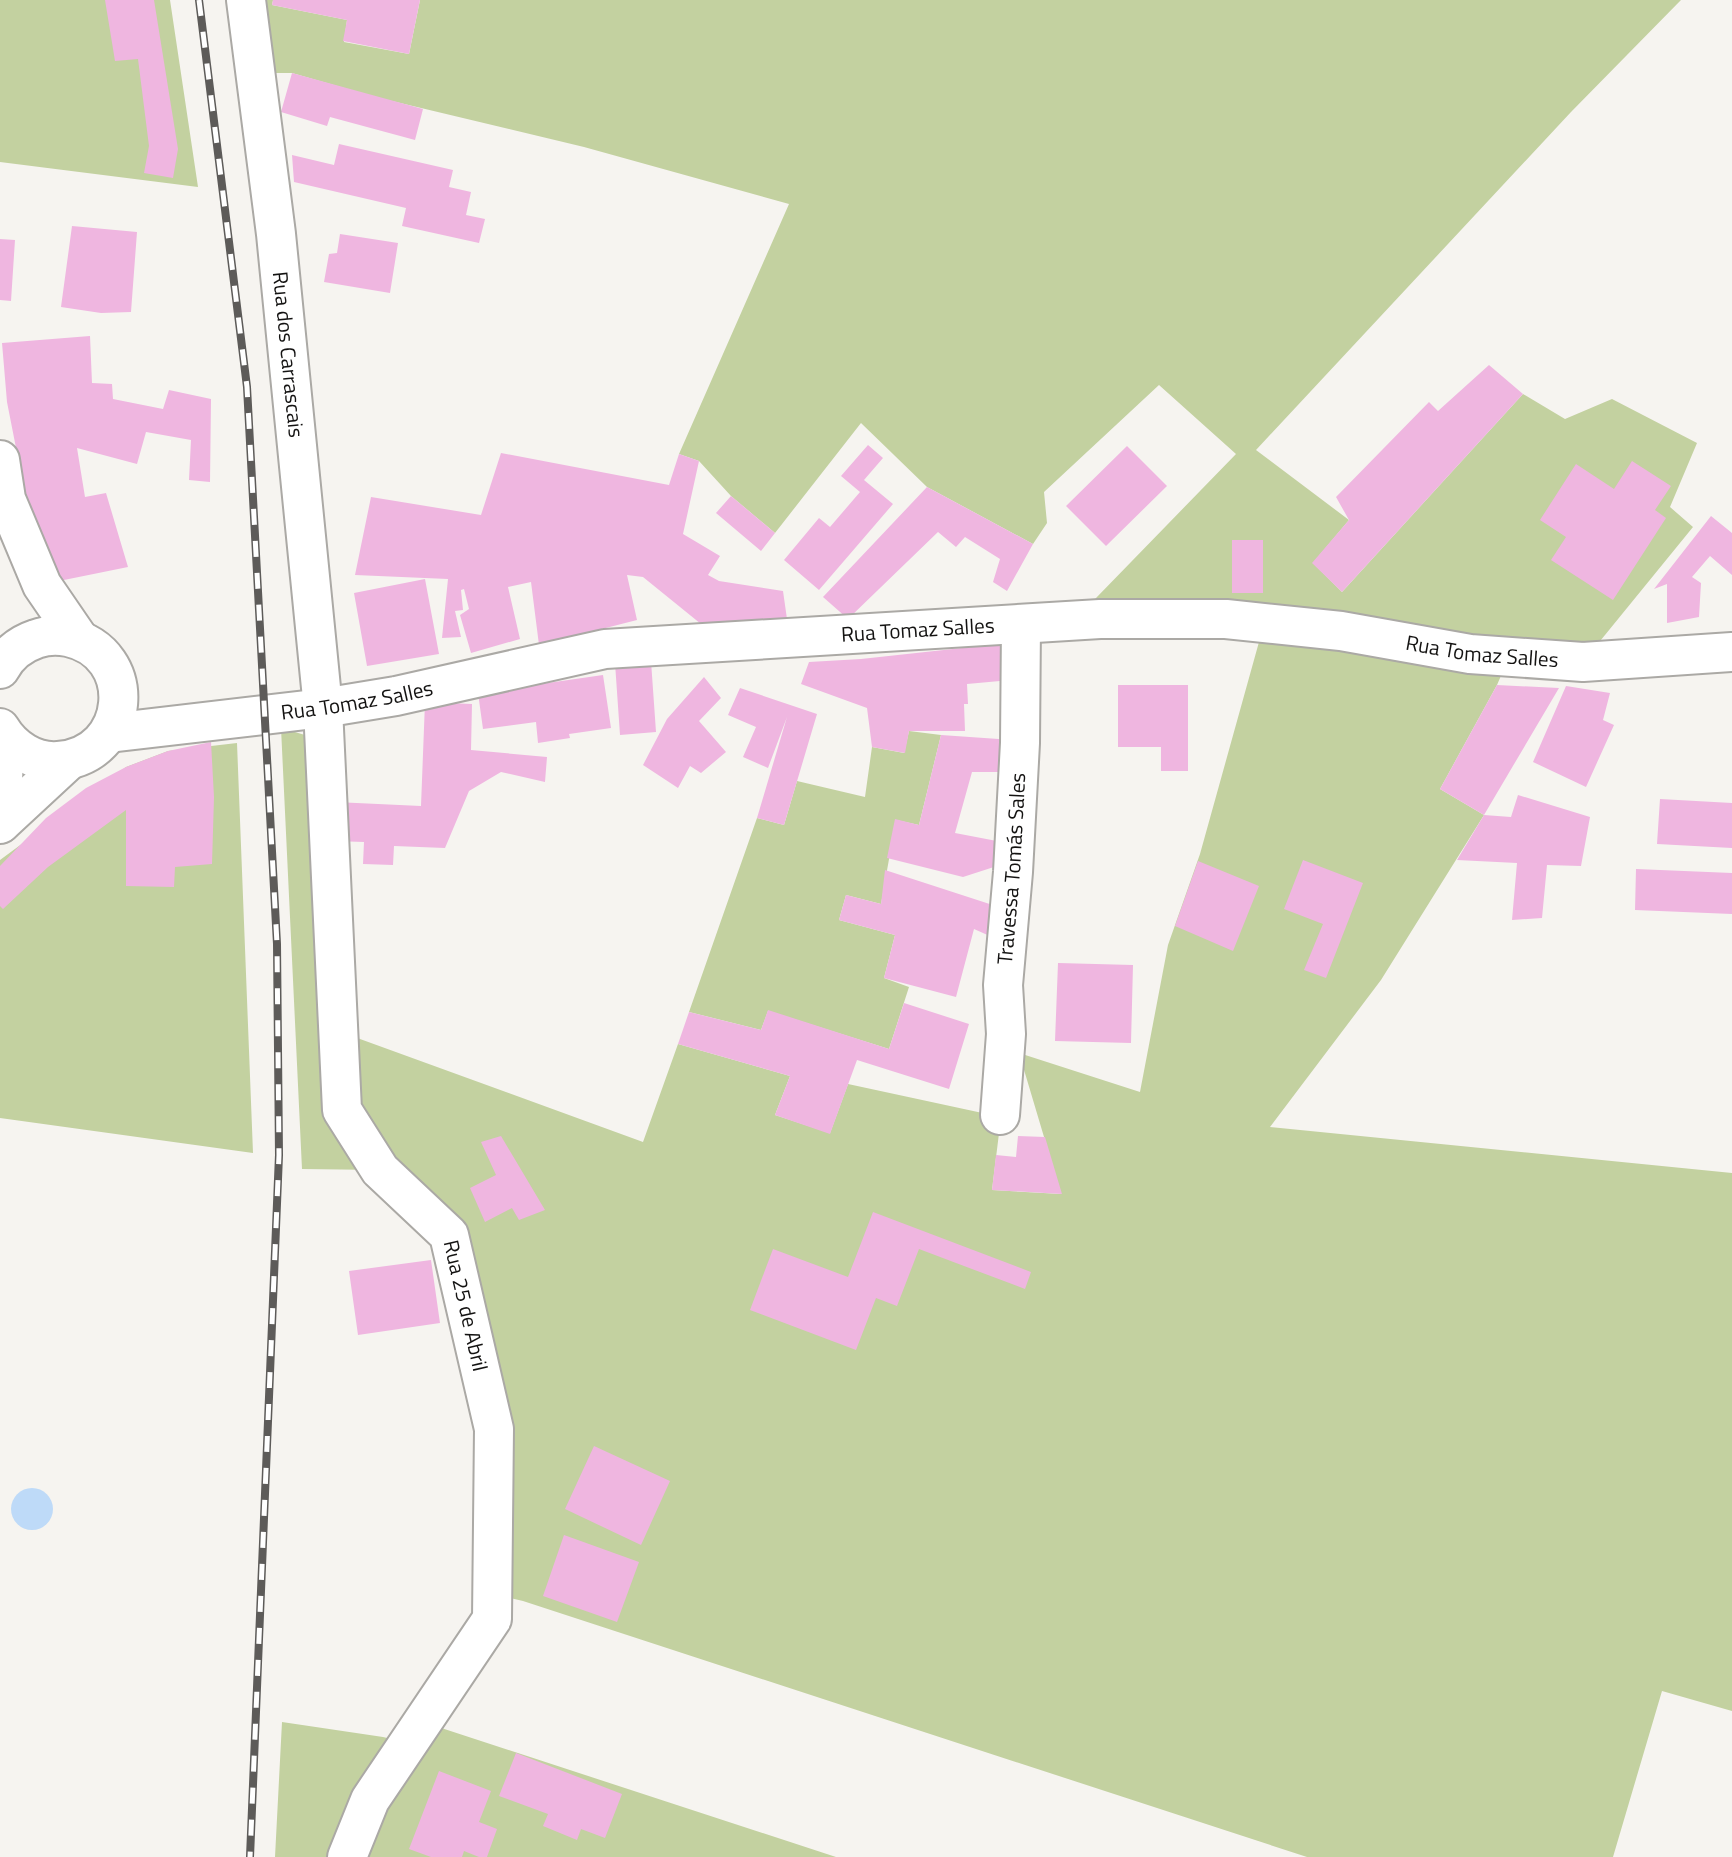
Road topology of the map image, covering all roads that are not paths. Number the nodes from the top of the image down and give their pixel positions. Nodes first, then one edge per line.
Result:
1 (246, 0) edge
2 (0, 460) edge
3 (42, 585) junction
4 (1021, 624) junction
5 (79, 639) junction
6 (1732, 652) edge
7 (7, 659) edge
8 (118, 689) junction
9 (323, 708) junction
10 (181, 723) junction
11 (3, 733) edge
12 (109, 733) junction
13 (68, 761) junction
14 (0, 823) edge
15 (1000, 1115) dead end
16 (347, 1857) edge

1 - 9 street, Rua dos Carrascais
2 - 3 street
3 - 5 street
3 - 7 street
4 - 6 street, Rua Tomaz Salles
4 - 9 street, Rua Tomaz Salles
4 - 15 street, Travessa Tomás Sales
5 - 7 street
5 - 8 street
8 - 10 street
8 - 12 street
9 - 10 street, Rua Tomaz Salles
9 - 16 street, Rua 25 de Abril
10 - 12 street, Rua Tomaz Salles
11 - 13 street
11 - 14 street
12 - 13 street
13 - 14 street

